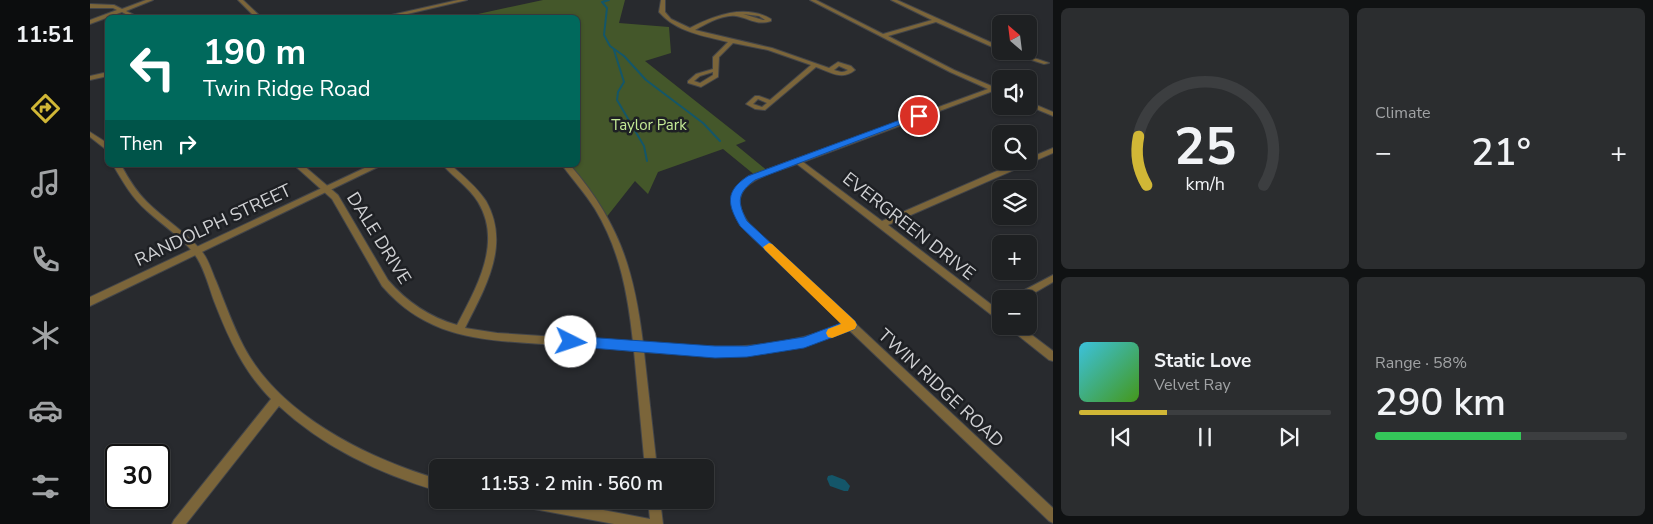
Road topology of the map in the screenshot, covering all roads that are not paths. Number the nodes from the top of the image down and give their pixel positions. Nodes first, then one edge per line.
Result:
1 (151, 0) edge
2 (240, 0) edge
3 (423, 0) edge
4 (465, 0) edge
5 (663, 0) edge
6 (812, 0) edge
7 (893, 0) edge
8 (90, 6) edge
9 (428, 7) junction
10 (122, 10) junction
11 (736, 14) junction
12 (109, 15) edge
13 (132, 15) edge
14 (257, 15) edge
15 (393, 15) edge
16 (105, 16) edge
17 (667, 19) joint
18 (936, 20) junction
19 (90, 22) edge
20 (692, 29) junction
21 (883, 36) junction
22 (732, 41) junction
23 (992, 45) edge
24 (1036, 60) edge
25 (1046, 63) dead end
26 (815, 65) junction
27 (715, 70) dead end
28 (830, 70) dead end
29 (105, 75) edge
30 (90, 78) edge
31 (992, 89) edge
32 (992, 89) edge
33 (772, 102) dead end
34 (1037, 107) edge
35 (1053, 114) edge
36 (90, 134) edge
37 (105, 146) edge
38 (1053, 150) edge
39 (1037, 157) edge
40 (798, 161) junction
41 (118, 167) edge
42 (300, 167) edge
43 (374, 167) edge
44 (450, 167) edge
45 (568, 167) edge
46 (1007, 170) edge
47 (326, 190) junction
48 (881, 225) junction
49 (197, 251) junction
50 (1053, 278) edge
51 (1032, 290) edge
52 (90, 302) edge
53 (992, 307) edge
54 (851, 325) junction
55 (459, 330) junction
56 (1025, 335) edge
57 (638, 347) junction
58 (1053, 357) edge
59 (278, 399) junction
60 (650, 459) edge
61 (429, 482) edge
62 (567, 509) edge
63 (655, 509) edge
64 (1053, 517) edge
65 (178, 524) edge
66 (648, 524) edge
67 (657, 524) edge

1 - 10 street
2 - 14 street
3 - 9 street
4 - 9 street
5 - 17 street
6 - 21 street
7 - 18 street
8 - 10 street
9 - 15 street
10 - 12 street
10 - 13 street
11 - 11 street
11 - 20 street
16 - 19 street
17 - 20 street
18 - 21 street
18 - 23 street
20 - 22 street
21 - 31 street
22 - 26 street
22 - 27 street
24 - 25 street
26 - 28 street
26 - 33 street
29 - 30 street
32 - 40 street
34 - 35 street
36 - 37 street
38 - 39 street
40 - 48 street, EVERGREEN DRIVE
40 - 54 street, TWIN RIDGE ROAD
41 - 49 street
42 - 47 street, DALE DRIVE
43 - 47 street, RANDOLPH STREET
44 - 55 street
45 - 57 street
46 - 48 street
47 - 49 street, RANDOLPH STREET
47 - 55 street, DALE DRIVE
48 - 53 street, EVERGREEN DRIVE
49 - 52 street, RANDOLPH STREET
49 - 59 street
50 - 51 street
54 - 57 street, DALE DRIVE
54 - 64 street, TWIN RIDGE ROAD
55 - 57 street, DALE DRIVE
56 - 58 street
57 - 60 street
59 - 61 street
59 - 65 street
62 - 66 street
63 - 67 street

